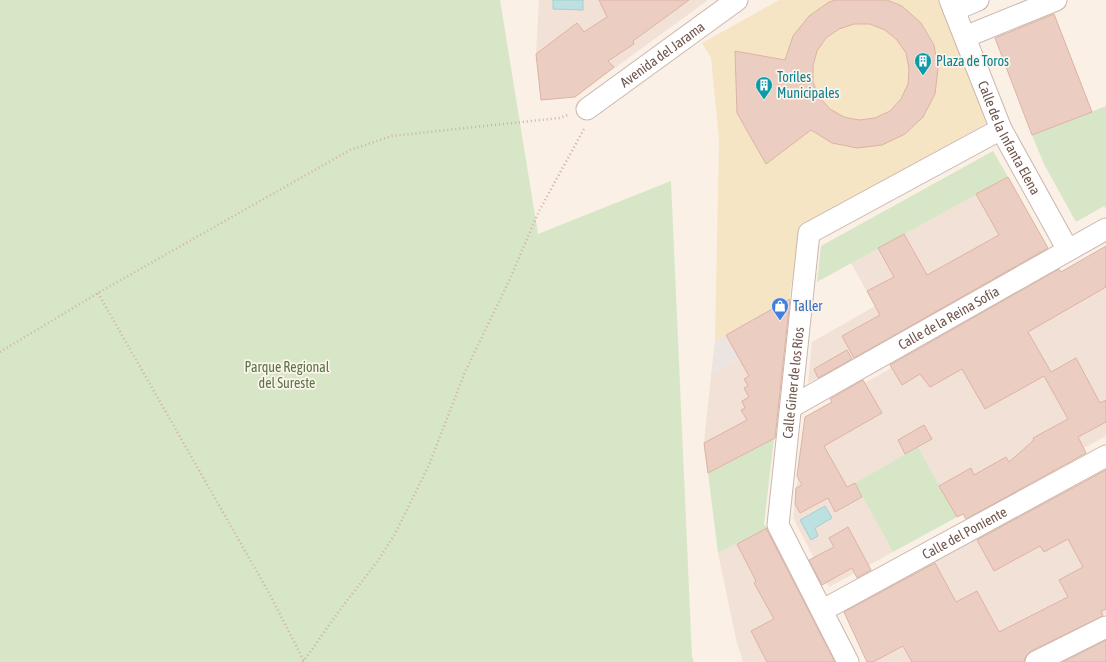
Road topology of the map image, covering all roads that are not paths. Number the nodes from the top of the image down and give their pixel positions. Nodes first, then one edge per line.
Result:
1 (737, 0) edge
2 (978, 0) edge
3 (1056, 0) edge
4 (952, 5) edge
5 (964, 37) junction
6 (588, 109) road end
7 (1001, 129) junction
8 (1106, 229) edge
9 (1068, 250) junction
10 (791, 407) junction
11 (1106, 456) edge
12 (823, 610) junction
13 (1106, 626) edge
14 (848, 662) edge
15 (1036, 662) edge

1 - 6 street, Avenida del Jarama
2 - 4 street
3 - 5 street
4 - 5 street, Calle de la Infanta Elena
5 - 7 street, Calle de la Infanta Elena
7 - 9 street, Calle de la Infanta Elena
7 - 10 street, Calle Giner de los Ríos
8 - 9 street, Calle de la Reina Sofía
9 - 10 street, Calle de la Reina Sofía
10 - 12 street, Calle Giner de los Ríos
11 - 12 street, Calle del Poniente
12 - 14 street, Calle Giner de los Ríos
13 - 15 street

